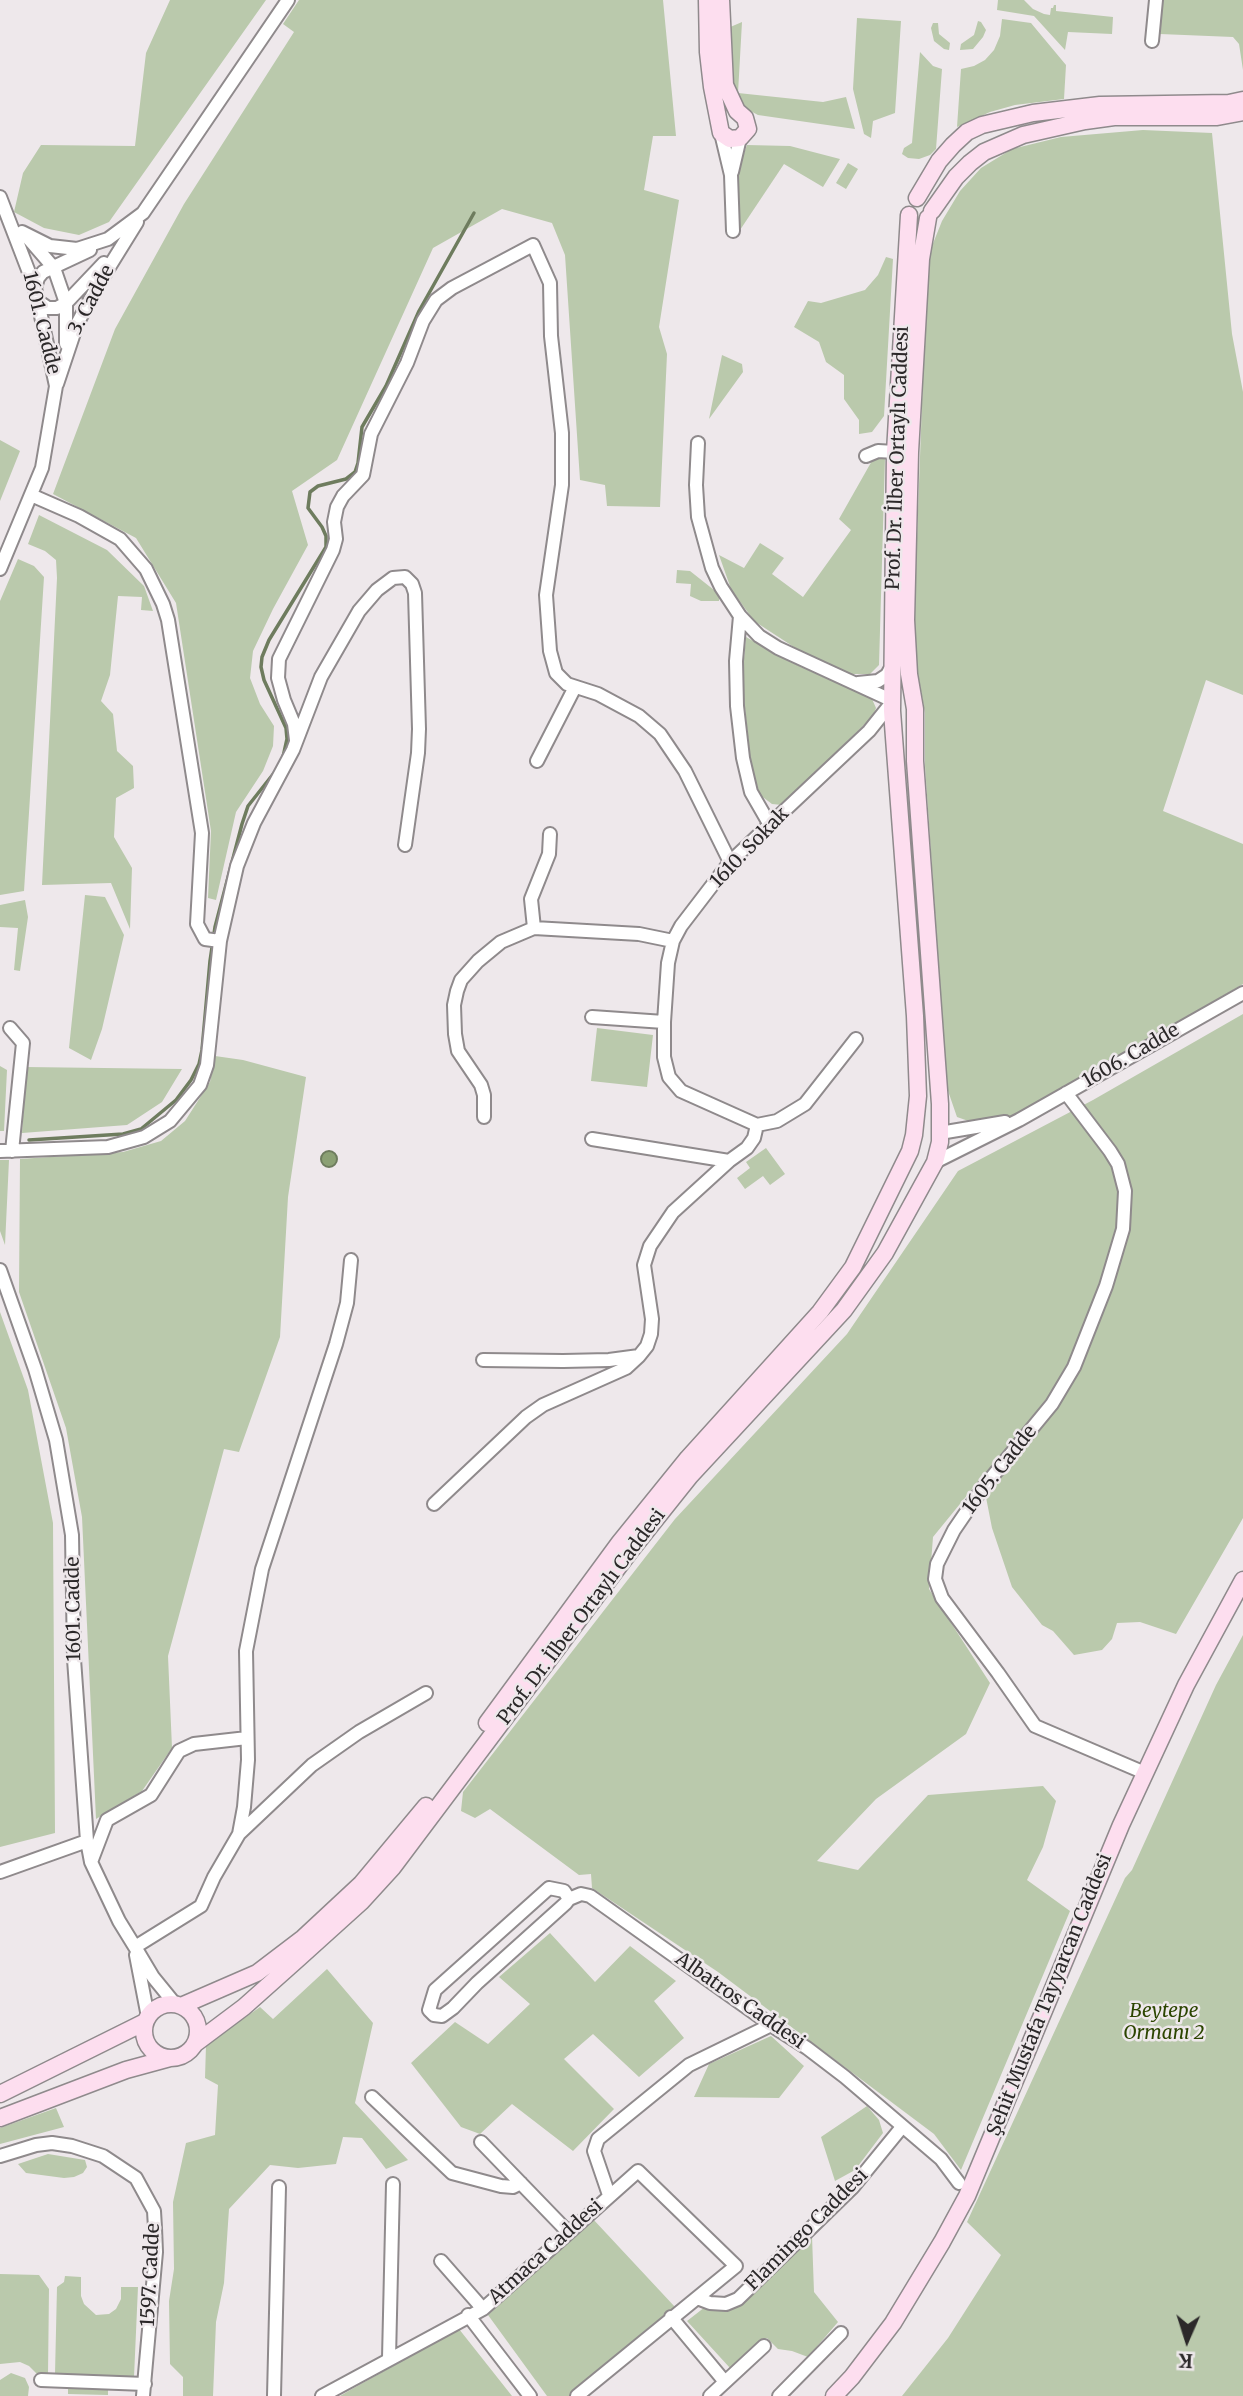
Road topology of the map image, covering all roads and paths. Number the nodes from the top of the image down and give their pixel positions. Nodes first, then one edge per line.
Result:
1 (288, 0) edge
2 (706, 0) edge
3 (721, 0) edge
4 (1156, 0) edge
5 (1152, 41) dead end
6 (1243, 100) edge
7 (737, 111) junction
8 (1243, 112) edge
9 (1217, 117) junction
10 (1243, 121) edge
11 (721, 127) junction
12 (740, 138) junction
13 (731, 175) junction
14 (0, 197) edge
15 (917, 198) junction
16 (143, 213) junction
17 (909, 215) junction
18 (930, 215) junction
19 (9, 216) junction
20 (733, 231) dead end
21 (22, 232) junction
22 (108, 239) junction
23 (122, 246) junction
24 (54, 268) junction
25 (35, 288) junction
26 (39, 302) junction
27 (66, 303) junction
28 (66, 355) junction
29 (908, 356) junction
30 (56, 386) junction
31 (698, 443) dead end
32 (902, 452) junction
33 (866, 456) dead end
34 (31, 495) junction
35 (0, 569) edge
36 (740, 616) junction
37 (892, 666) junction
38 (853, 683) junction
39 (575, 687) junction
40 (915, 705) junction
41 (887, 710) junction
42 (296, 740) junction
43 (537, 761) dead end
44 (770, 825) junction
45 (550, 834) dead end
46 (405, 845) dead end
47 (730, 862) junction
48 (534, 928) junction
49 (214, 940) junction
50 (673, 941) junction
51 (1243, 993) edge
52 (592, 1017) dead end
53 (664, 1023) junction
54 (10, 1028) dead end
55 (856, 1039) dead end
56 (1066, 1093) junction
57 (484, 1117) dead end
58 (1019, 1120) junction
59 (757, 1125) junction
60 (940, 1133) junction
61 (592, 1139) dead end
62 (912, 1143) junction
63 (6, 1151) edge
64 (729, 1161) junction
65 (935, 1162) junction
66 (351, 1260) dead end
67 (0, 1270) edge
68 (639, 1356) junction
69 (483, 1360) dead end
70 (434, 1504) dead end
71 (1243, 1580) edge
72 (426, 1693) dead end
73 (247, 1738) junction
74 (1145, 1773) junction
75 (239, 1834) junction
76 (87, 1841) junction
77 (91, 1862) junction
78 (0, 1872) edge
79 (569, 1899) junction
80 (135, 1947) junction
81 (178, 2005) junction
82 (147, 2020) junction
83 (771, 2025) junction
84 (196, 2043) junction
85 (170, 2058) junction
86 (38, 2076) junction
87 (0, 2094) edge
88 (372, 2097) dead end
89 (50, 2099) junction
90 (0, 2118) edge
91 (902, 2127) junction
92 (481, 2142) dead end
93 (0, 2156) edge
94 (521, 2183) junction
95 (959, 2183) dead end
96 (393, 2184) dead end
97 (279, 2187) dead end
98 (609, 2195) junction
99 (568, 2232) junction
100 (441, 2261) dead end
101 (697, 2298) junction
102 (483, 2309) junction
103 (468, 2315) junction
104 (671, 2318) junction
105 (841, 2333) dead end
106 (764, 2346) dead end
107 (389, 2358) junction
108 (48, 2378) dead end
109 (724, 2382) junction
110 (144, 2390) edge
111 (274, 2396) edge
112 (322, 2396) edge
113 (530, 2396) edge
114 (577, 2396) edge
115 (710, 2396) edge
116 (779, 2396) edge
117 (834, 2396) edge

1 - 16 street, 3. Cadde
2 - 11 street
3 - 7 street
4 - 5 street
6 - 15 street, Prof. Dr. İlber Ortaylı Caddesi
7 - 11 street
7 - 12 street
8 - 9 street, Prof. Dr. İlber Ortaylı Caddesi
9 - 10 street
9 - 18 street, Prof. Dr. İlber Ortaylı Caddesi
11 - 12 street
11 - 13 street
12 - 13 street
13 - 20 street
14 - 19 street, 1601. Cadde
15 - 17 street, Prof. Dr. İlber Ortaylı Caddesi
15 - 18 street
16 - 22 street
16 - 23 street, 3. Cadde
17 - 18 street
17 - 29 street, Prof. Dr. İlber Ortaylı Caddesi
18 - 29 street, Prof. Dr. İlber Ortaylı Caddesi
19 - 21 street, 3. Cadde
19 - 25 street, 1601. Cadde
21 - 22 street
21 - 24 street, 3. Cadde
22 - 24 street, 3. Cadde
23 - 27 street, 3. Cadde
23 - 28 street, 3. Cadde
24 - 25 street, 3. Cadde
24 - 27 street, 3. Cadde
25 - 26 street, 1601. Cadde
26 - 27 street, 3. Cadde
26 - 30 street, 1601. Cadde
27 - 28 street, 3. Cadde
28 - 30 street, 3. Cadde
29 - 32 street, Prof. Dr. İlber Ortaylı Caddesi
30 - 34 street, 1601. Cadde
31 - 36 street
32 - 33 street
32 - 37 street, Prof. Dr. İlber Ortaylı Caddesi
32 - 40 street, Prof. Dr. İlber Ortaylı Caddesi
34 - 35 street, 1601. Cadde
34 - 49 street
36 - 38 street
36 - 44 street
37 - 38 street
37 - 41 street, Prof. Dr. İlber Ortaylı Caddesi
38 - 41 street
39 - 42 street
39 - 43 street
39 - 47 street
40 - 41 street
40 - 60 street, Prof. Dr. İlber Ortaylı Caddesi
41 - 44 street, 1610. Sokak
41 - 62 street, Prof. Dr. İlber Ortaylı Caddesi
42 - 46 street
42 - 49 street
44 - 47 street, 1610. Sokak
45 - 48 street
47 - 50 street, 1610. Sokak
48 - 50 street
48 - 57 street
49 - 63 street
50 - 53 street, 1610. Sokak
51 - 56 street, 1606. Cadde
52 - 53 street
53 - 59 street, 1610. Sokak
54 - 63 street
55 - 59 street
56 - 58 street, 1606. Cadde
56 - 74 street, 1605. Cadde
58 - 60 street, 1606. Cadde
58 - 65 street, 1606. Cadde
59 - 64 street
60 - 62 street
60 - 65 street, Prof. Dr. İlber Ortaylı Caddesi
61 - 64 street
62 - 65 street
62 - 81 street, Prof. Dr. İlber Ortaylı Caddesi
64 - 68 street
65 - 84 street, Prof. Dr. İlber Ortaylı Caddesi
66 - 73 street
67 - 76 street, 1601. Cadde
68 - 69 street
68 - 70 street
71 - 74 street, Şehit Mustafa Tayyarcan Caddesi
72 - 75 street
73 - 75 street
73 - 77 street
74 - 117 street, Şehit Mustafa Tayyarcan Caddesi
75 - 80 street
76 - 77 street, 1601. Cadde
76 - 78 street
77 - 80 street, 1601. Cadde
79 - 79 street, Albatros Caddesi
79 - 83 street, Albatros Caddesi
80 - 81 street, 1601. Cadde
80 - 82 street, 1601. Cadde
81 - 82 street, Prof. Dr. İlber Ortaylı Caddesi
81 - 84 street
82 - 85 street
82 - 86 street, Prof. Dr. İlber Ortaylı Caddesi
83 - 91 street, Albatros Caddesi
83 - 98 street, Atmaca Caddesi
84 - 85 street, Prof. Dr. İlber Ortaylı Caddesi
85 - 89 street, Prof. Dr. İlber Ortaylı Caddesi
86 - 87 street, Prof. Dr. İlber Ortaylı Caddesi
86 - 89 street
88 - 94 street
89 - 90 street, Prof. Dr. İlber Ortaylı Caddesi
91 - 95 street, Albatros Caddesi
91 - 101 street, Flamingo Caddesi
92 - 94 street
93 - 110 street, 1597. Cadde
94 - 99 street
96 - 107 street
97 - 111 street
98 - 99 street, Atmaca Caddesi
98 - 101 street
99 - 102 street, Atmaca Caddesi
100 - 102 street
101 - 104 street
102 - 103 street, Atmaca Caddesi
103 - 107 street, Atmaca Caddesi
103 - 113 street
104 - 109 street
104 - 114 street
105 - 116 street
106 - 109 street
107 - 112 street, Atmaca Caddesi
108 - 110 street
109 - 115 street

